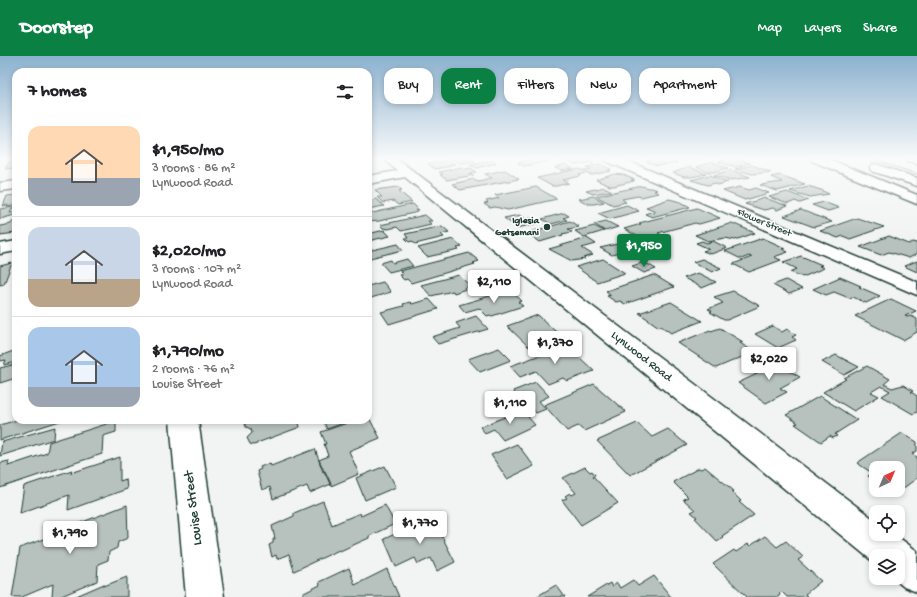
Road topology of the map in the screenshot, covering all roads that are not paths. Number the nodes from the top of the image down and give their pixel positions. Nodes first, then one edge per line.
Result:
1 (420, 183) edge
2 (669, 183) edge
3 (877, 183) edge
4 (12, 186) edge
5 (0, 187) edge
6 (917, 200) edge
7 (12, 247) edge
8 (0, 249) edge
9 (917, 289) edge
10 (184, 424) edge
11 (885, 549) edge
12 (905, 565) edge
13 (917, 574) edge
14 (205, 597) edge

1 - 11 main road, Lynwood Road
2 - 9 main road, Flower Street
3 - 6 main road
4 - 5 main road
7 - 8 main road
10 - 14 main road, Louise Street
12 - 13 main road

